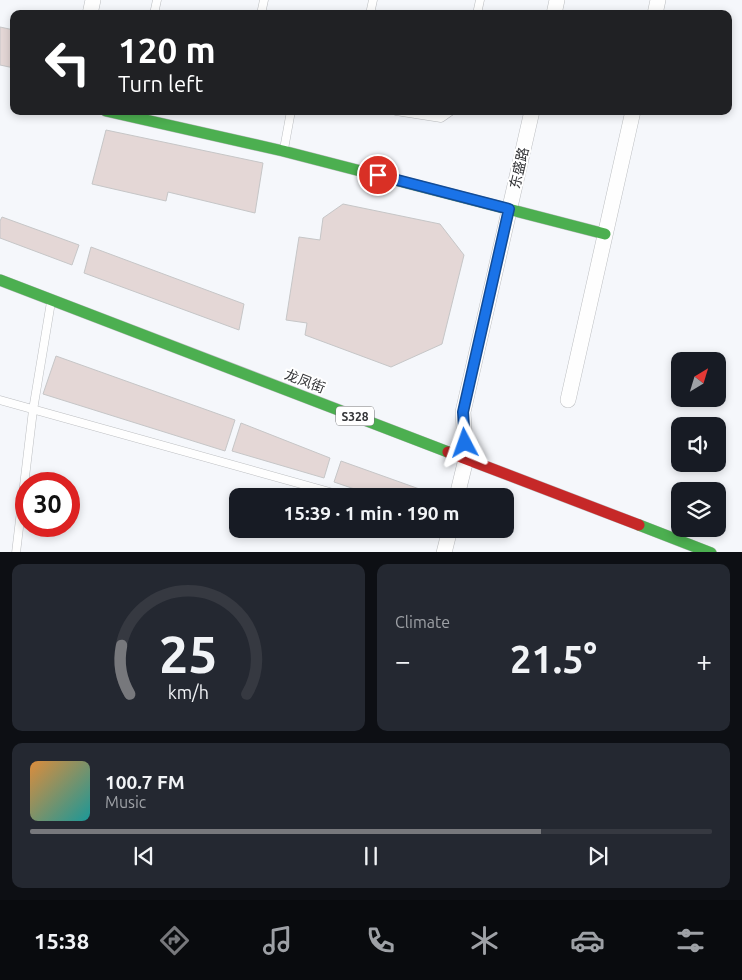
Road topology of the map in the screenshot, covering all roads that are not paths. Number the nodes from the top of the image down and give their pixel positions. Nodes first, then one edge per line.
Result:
1 (124, 115) edge
2 (290, 115) edge
3 (422, 115) edge
4 (445, 115) edge
5 (531, 115) edge
6 (632, 115) edge
7 (283, 151) junction
8 (509, 209) junction
9 (605, 234) junction
10 (0, 280) edge
11 (52, 300) junction
12 (0, 400) edge
13 (568, 400) dead end
14 (32, 410) junction
15 (466, 459) junction
16 (315, 488) edge
17 (459, 488) edge
18 (448, 538) edge
19 (16, 552) edge
20 (444, 552) edge
21 (711, 552) edge

1 - 7 main road
2 - 7 lane
3 - 4 lane
5 - 8 street, 东盛路
6 - 9 street
7 - 8 main road
8 - 9 main road
8 - 15 street, 东盛路
9 - 13 street
10 - 11 main road, 龙凤街 / S328
11 - 14 lane
11 - 15 main road, 龙凤街 / S328
12 - 14 lane
14 - 16 lane
14 - 19 lane
15 - 17 street, 东盛路
15 - 21 main road, 龙凤街 / S328
18 - 20 street

